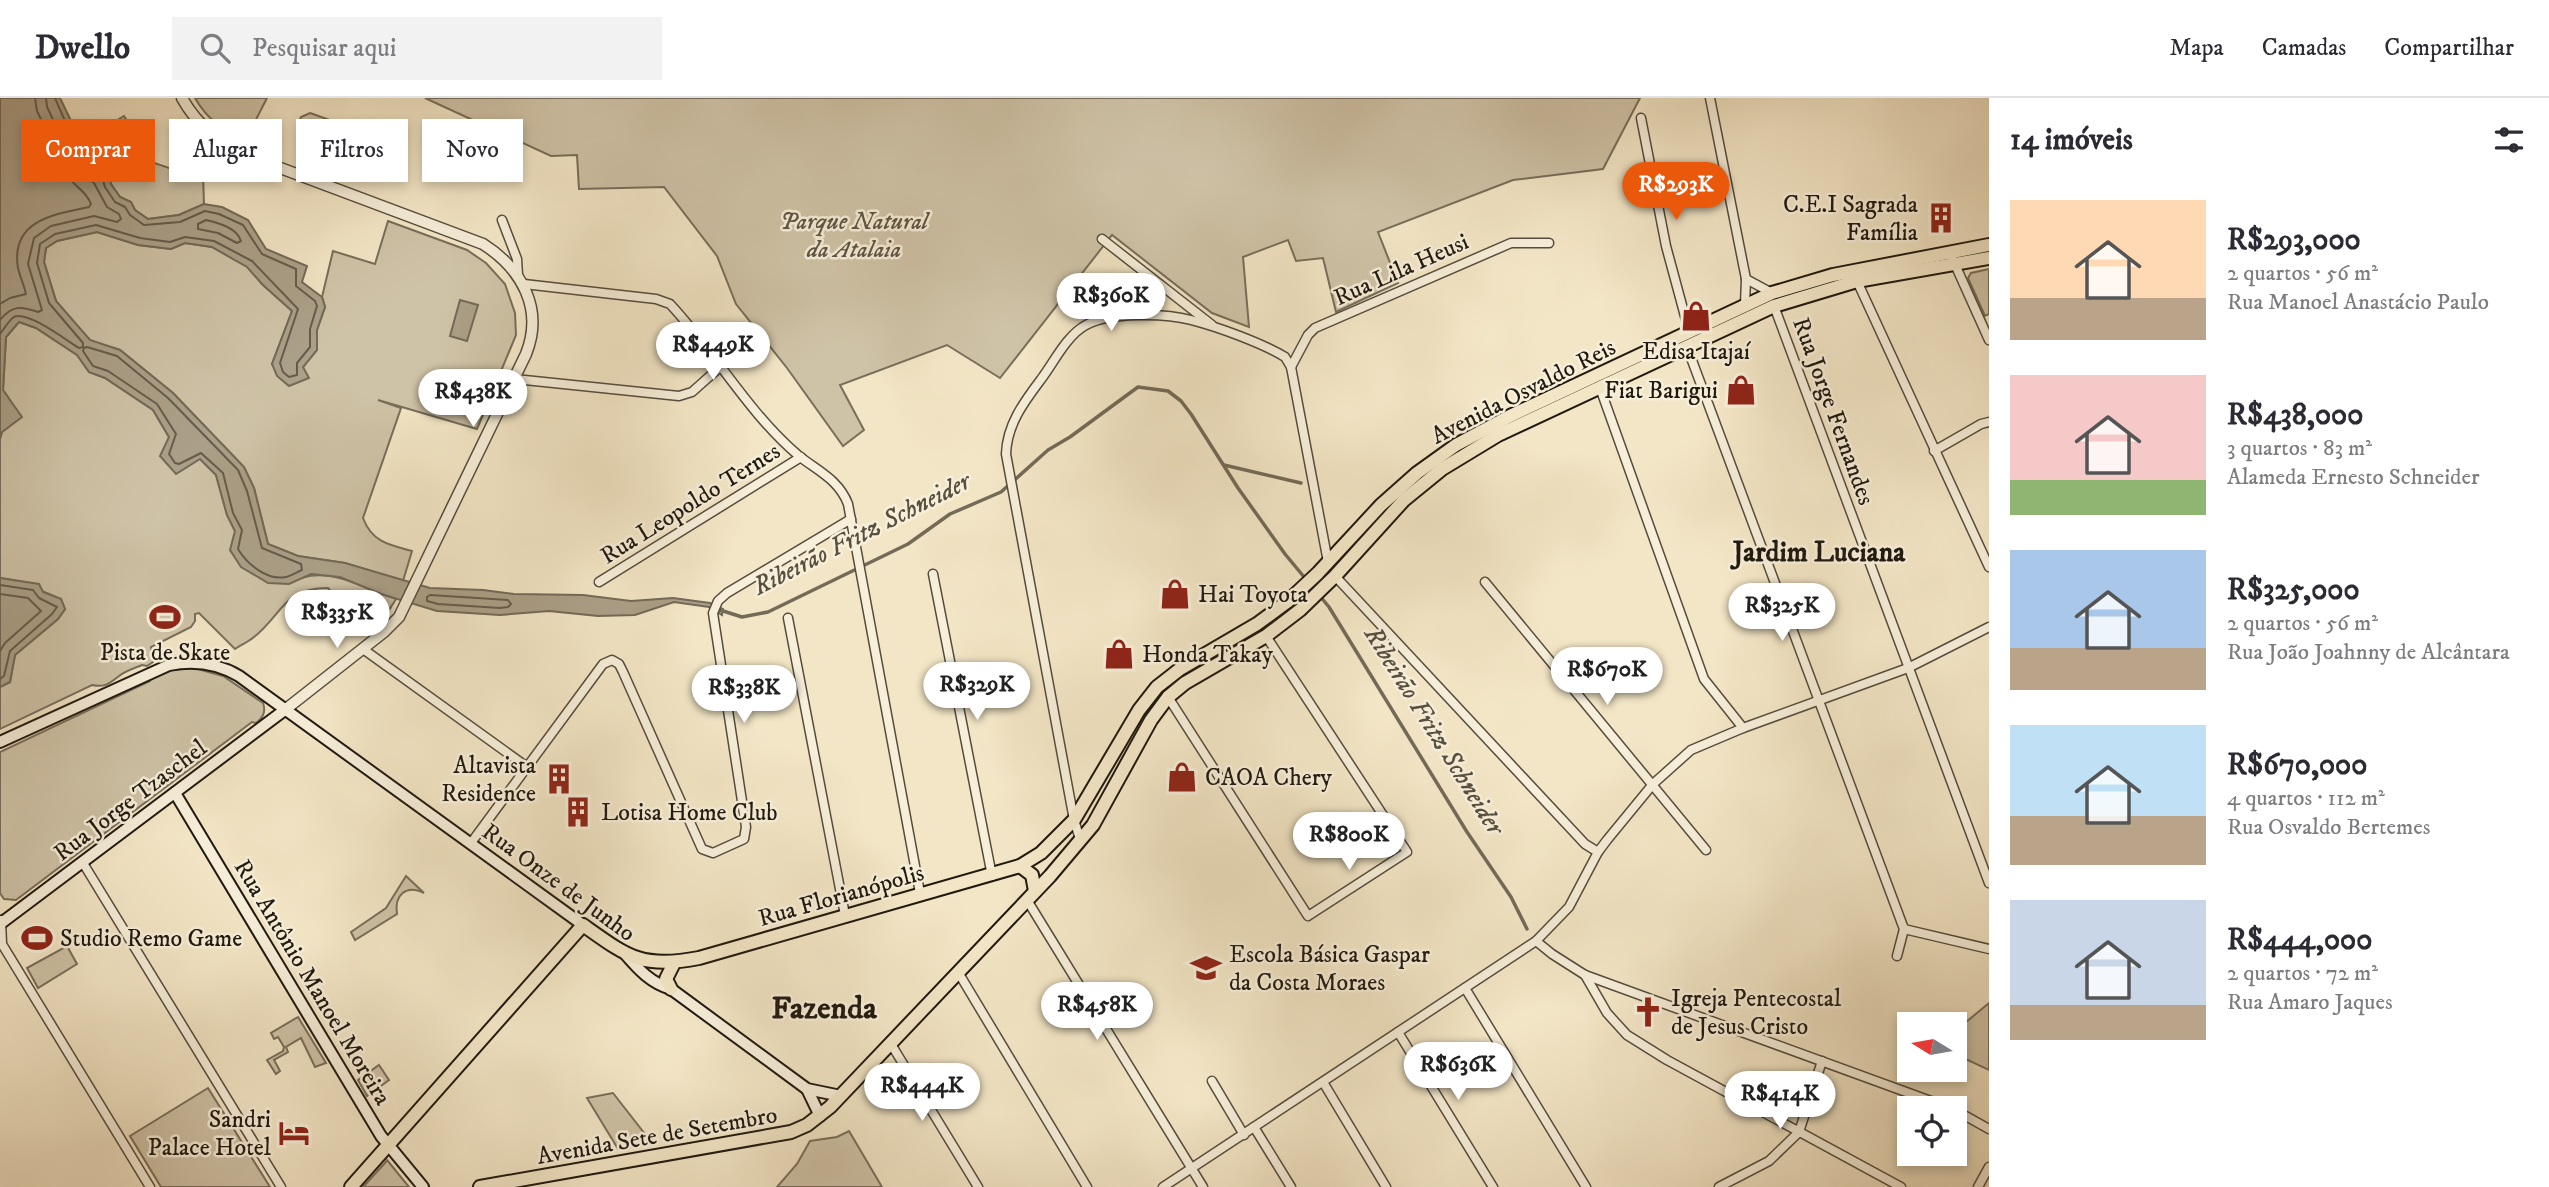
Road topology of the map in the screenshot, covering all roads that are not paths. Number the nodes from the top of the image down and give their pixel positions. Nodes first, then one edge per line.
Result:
1 (182, 98) edge
2 (1710, 98) edge
3 (1641, 118) dead end
4 (502, 220) dead end
5 (1102, 239) dead end
6 (1549, 243) dead end
7 (1989, 245) edge
8 (1989, 258) edge
9 (1953, 260) junction
10 (521, 279) junction
11 (1746, 279) junction
12 (1857, 281) junction
13 (1772, 293) junction
14 (1745, 304) junction
15 (1774, 306) junction
16 (1217, 329) junction
17 (1689, 331) junction
18 (1989, 340) edge
19 (1686, 346) junction
20 (720, 367) junction
21 (1291, 368) junction
22 (515, 379) junction
23 (1600, 388) junction
24 (1989, 422) edge
25 (1934, 451) junction
26 (801, 457) junction
27 (851, 519) junction
28 (1328, 562) junction
29 (1989, 567) edge
30 (933, 574) dead end
31 (1332, 580) junction
32 (599, 582) dead end
33 (1485, 582) dead end
34 (788, 618) dead end
35 (1989, 627) edge
36 (1266, 636) junction
37 (363, 649) junction
38 (1908, 668) junction
39 (1168, 697) junction
40 (1819, 701) junction
41 (286, 709) junction
42 (1743, 728) junction
43 (0, 742) edge
44 (527, 767) junction
45 (1653, 784) junction
46 (175, 793) junction
47 (1074, 820) junction
48 (1080, 839) junction
49 (471, 843) junction
50 (1706, 850) dead end
51 (1598, 852) junction
52 (83, 863) junction
53 (1020, 866) junction
54 (992, 876) junction
55 (1989, 883) edge
56 (920, 893) junction
57 (1031, 895) junction
58 (845, 915) junction
59 (1, 921) edge
60 (583, 925) junction
61 (1904, 929) junction
62 (1536, 941) junction
63 (1989, 949) edge
64 (626, 955) junction
65 (1897, 956) dead end
66 (674, 963) junction
67 (958, 972) junction
68 (1585, 975) junction
69 (1465, 988) junction
70 (671, 989) junction
71 (1398, 1032) junction
72 (891, 1044) junction
73 (1822, 1061) junction
74 (1212, 1082) dead end
75 (1323, 1082) junction
76 (807, 1089) junction
77 (841, 1096) junction
78 (1917, 1096) edge
79 (820, 1116) junction
80 (1967, 1117) edge
81 (1254, 1127) junction
82 (1989, 1129) edge
83 (1799, 1132) junction
84 (1244, 1135) junction
85 (387, 1145) junction
86 (1989, 1167) edge
87 (1191, 1168) junction
88 (150, 1187) edge
89 (281, 1187) edge
90 (351, 1187) edge
91 (423, 1187) edge
92 (480, 1187) edge
93 (978, 1187) edge
94 (1087, 1187) edge
95 (1163, 1187) edge
96 (1203, 1187) edge
97 (1291, 1187) edge
98 (1386, 1187) edge
99 (1493, 1187) edge
100 (1586, 1187) edge
101 (1719, 1187) edge
102 (1901, 1187) edge
103 (1978, 1187) edge

1 - 10 street
2 - 11 street
3 - 17 street
4 - 10 street
5 - 16 street
6 - 21 street, Rua Lila Heusi
7 - 9 main road, Avenida Osvaldo Reis
8 - 9 main road, Avenida Osvaldo Reis
9 - 12 main road, Avenida Osvaldo Reis
9 - 13 main road, Avenida Osvaldo Reis
9 - 18 street
10 - 20 street
10 - 22 street
11 - 13 street
11 - 14 street
12 - 15 main road, Avenida Osvaldo Reis
12 - 25 street
13 - 14 main road, Avenida Osvaldo Reis
14 - 17 main road, Avenida Osvaldo Reis
15 - 19 main road, Avenida Osvaldo Reis
15 - 38 street, Rua Jorge Fernandes
16 - 21 street
16 - 47 street
17 - 28 main road, Avenida Osvaldo Reis
19 - 23 main road, Avenida Osvaldo Reis
19 - 40 street
20 - 22 street
20 - 26 street
21 - 28 street
22 - 37 street
23 - 31 main road, Avenida Osvaldo Reis
23 - 42 street
24 - 25 street
25 - 29 street
26 - 27 street
26 - 32 street, Rua Leopoldo Ternes
27 - 44 street
27 - 56 street
28 - 47 main road, Avenida Osvaldo Reis
30 - 54 street
31 - 36 main road, Avenida Osvaldo Reis
31 - 51 street
33 - 45 street
34 - 58 street
35 - 38 street
36 - 39 main road, Avenida Osvaldo Reis
36 - 39 street
37 - 41 street
37 - 44 street
38 - 40 street
38 - 55 street, Rua Jorge Fernandes
39 - 48 main road, Avenida Osvaldo Reis
40 - 42 street
40 - 61 street
41 - 43 main road, Rua Onze de Junho
41 - 46 main road, Rua Jorge Tzaschel
41 - 49 main road, Rua Onze de Junho
42 - 45 street
44 - 49 street
45 - 50 street
45 - 51 street
46 - 52 main road, Rua Jorge Tzaschel
46 - 85 main road, Rua Antônio Manoel Moreira
47 - 48 street
47 - 53 main road, Avenida Osvaldo Reis
48 - 57 main road, Avenida Osvaldo Reis
49 - 60 main road, Rua Onze de Junho
51 - 62 street
52 - 59 main road, Rua Jorge Tzaschel
52 - 89 street
53 - 54 main road, Rua Florianópolis
53 - 57 main road
54 - 56 main road, Rua Florianópolis
56 - 58 main road, Rua Florianópolis
57 - 67 main road, Avenida Sete de Setembro
57 - 87 street
58 - 66 main road, Rua Florianópolis
59 - 88 street
60 - 64 main road, Rua Onze de Junho
60 - 85 main road
61 - 63 street
61 - 65 street
62 - 68 street
62 - 69 street
64 - 66 main road, Rua Florianópolis
64 - 70 main road, Rua Onze de Junho
66 - 70 main road
67 - 72 main road, Avenida Sete de Setembro
67 - 94 street
68 - 73 street
68 - 83 street
69 - 71 street
69 - 100 street
70 - 76 main road, Rua Onze de Junho
71 - 75 street
71 - 99 street
72 - 77 main road, Avenida Sete de Setembro
72 - 93 street
73 - 78 street
73 - 83 street
74 - 84 street
75 - 81 street
75 - 98 street
76 - 77 main road, Rua Onze de Junho
76 - 79 main road, Rua Onze de Junho
77 - 79 main road, Avenida Sete de Setembro
79 - 92 main road, Avenida Sete de Setembro
80 - 82 street
81 - 84 street
81 - 97 street
83 - 101 street
83 - 102 street
84 - 87 street
85 - 90 main road
85 - 91 main road, Rua Antônio Manoel Moreira
86 - 103 street
87 - 95 street
87 - 96 street

